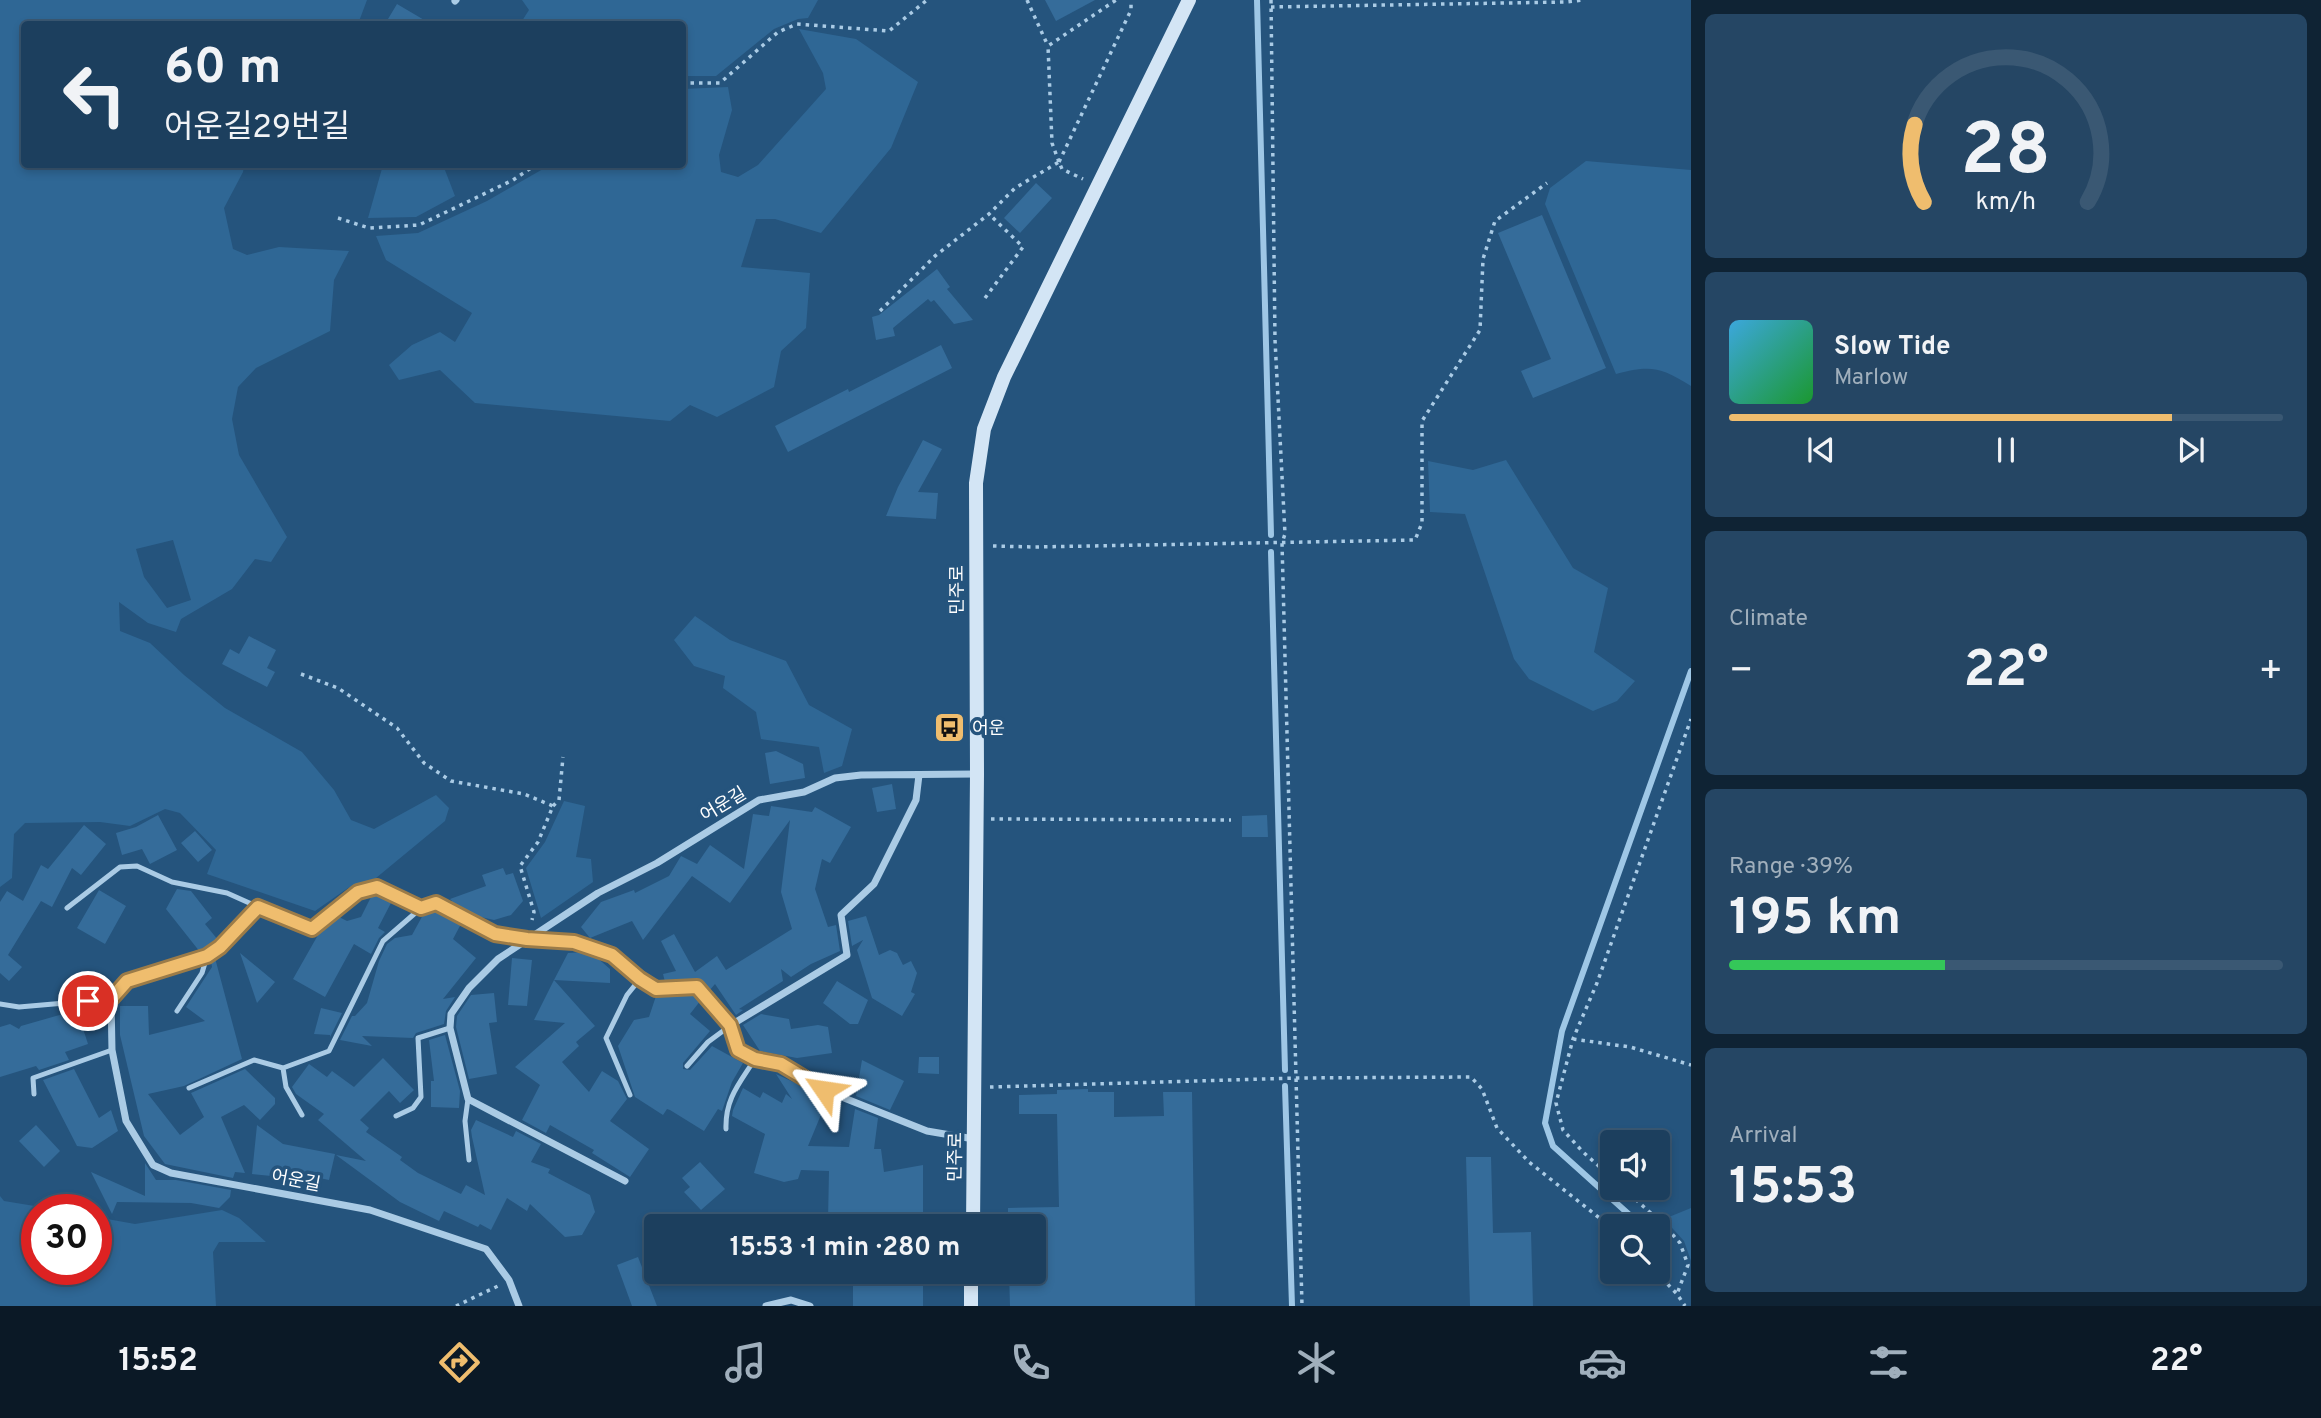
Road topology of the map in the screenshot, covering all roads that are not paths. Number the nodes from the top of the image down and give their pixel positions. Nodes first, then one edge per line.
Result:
1 (1189, 0) edge
2 (919, 775) junction
3 (977, 775) junction
4 (258, 907) junction
5 (67, 908) dead end
6 (421, 908) junction
7 (527, 939) junction
8 (207, 956) junction
9 (640, 979) junction
10 (111, 999) junction
11 (0, 1004) edge
12 (177, 1011) dead end
13 (730, 1025) junction
14 (450, 1028) junction
15 (113, 1050) junction
16 (755, 1059) junction
17 (687, 1066) dead end
18 (283, 1068) junction
19 (190, 1088) dead end
20 (34, 1094) dead end
21 (630, 1095) dead end
22 (468, 1099) junction
23 (302, 1115) dead end
24 (396, 1116) dead end
25 (726, 1129) dead end
26 (975, 1139) junction
27 (470, 1160) dead end
28 (625, 1181) dead end
29 (972, 1214) edge
30 (971, 1284) edge
31 (519, 1306) edge
32 (766, 1306) edge
33 (810, 1306) edge
34 (971, 1306) edge

1 - 3 main road, 민주로
2 - 3 street, 어운길
2 - 7 street, 어운길
2 - 13 street
3 - 26 main road, 민주로
4 - 5 lane
4 - 6 street
4 - 8 street
6 - 7 street
6 - 18 lane
7 - 9 street
7 - 14 street, 어운길
8 - 10 street
8 - 12 lane
9 - 13 street
9 - 21 lane
10 - 11 lane
10 - 15 street, 어운길
13 - 16 street
13 - 17 lane
14 - 22 street
14 - 24 lane
15 - 20 lane
15 - 31 street, 어운길
16 - 25 lane
16 - 26 street
18 - 19 lane
18 - 23 lane
22 - 27 lane
22 - 28 street
26 - 29 main road, 민주로
30 - 34 main road
32 - 33 street

